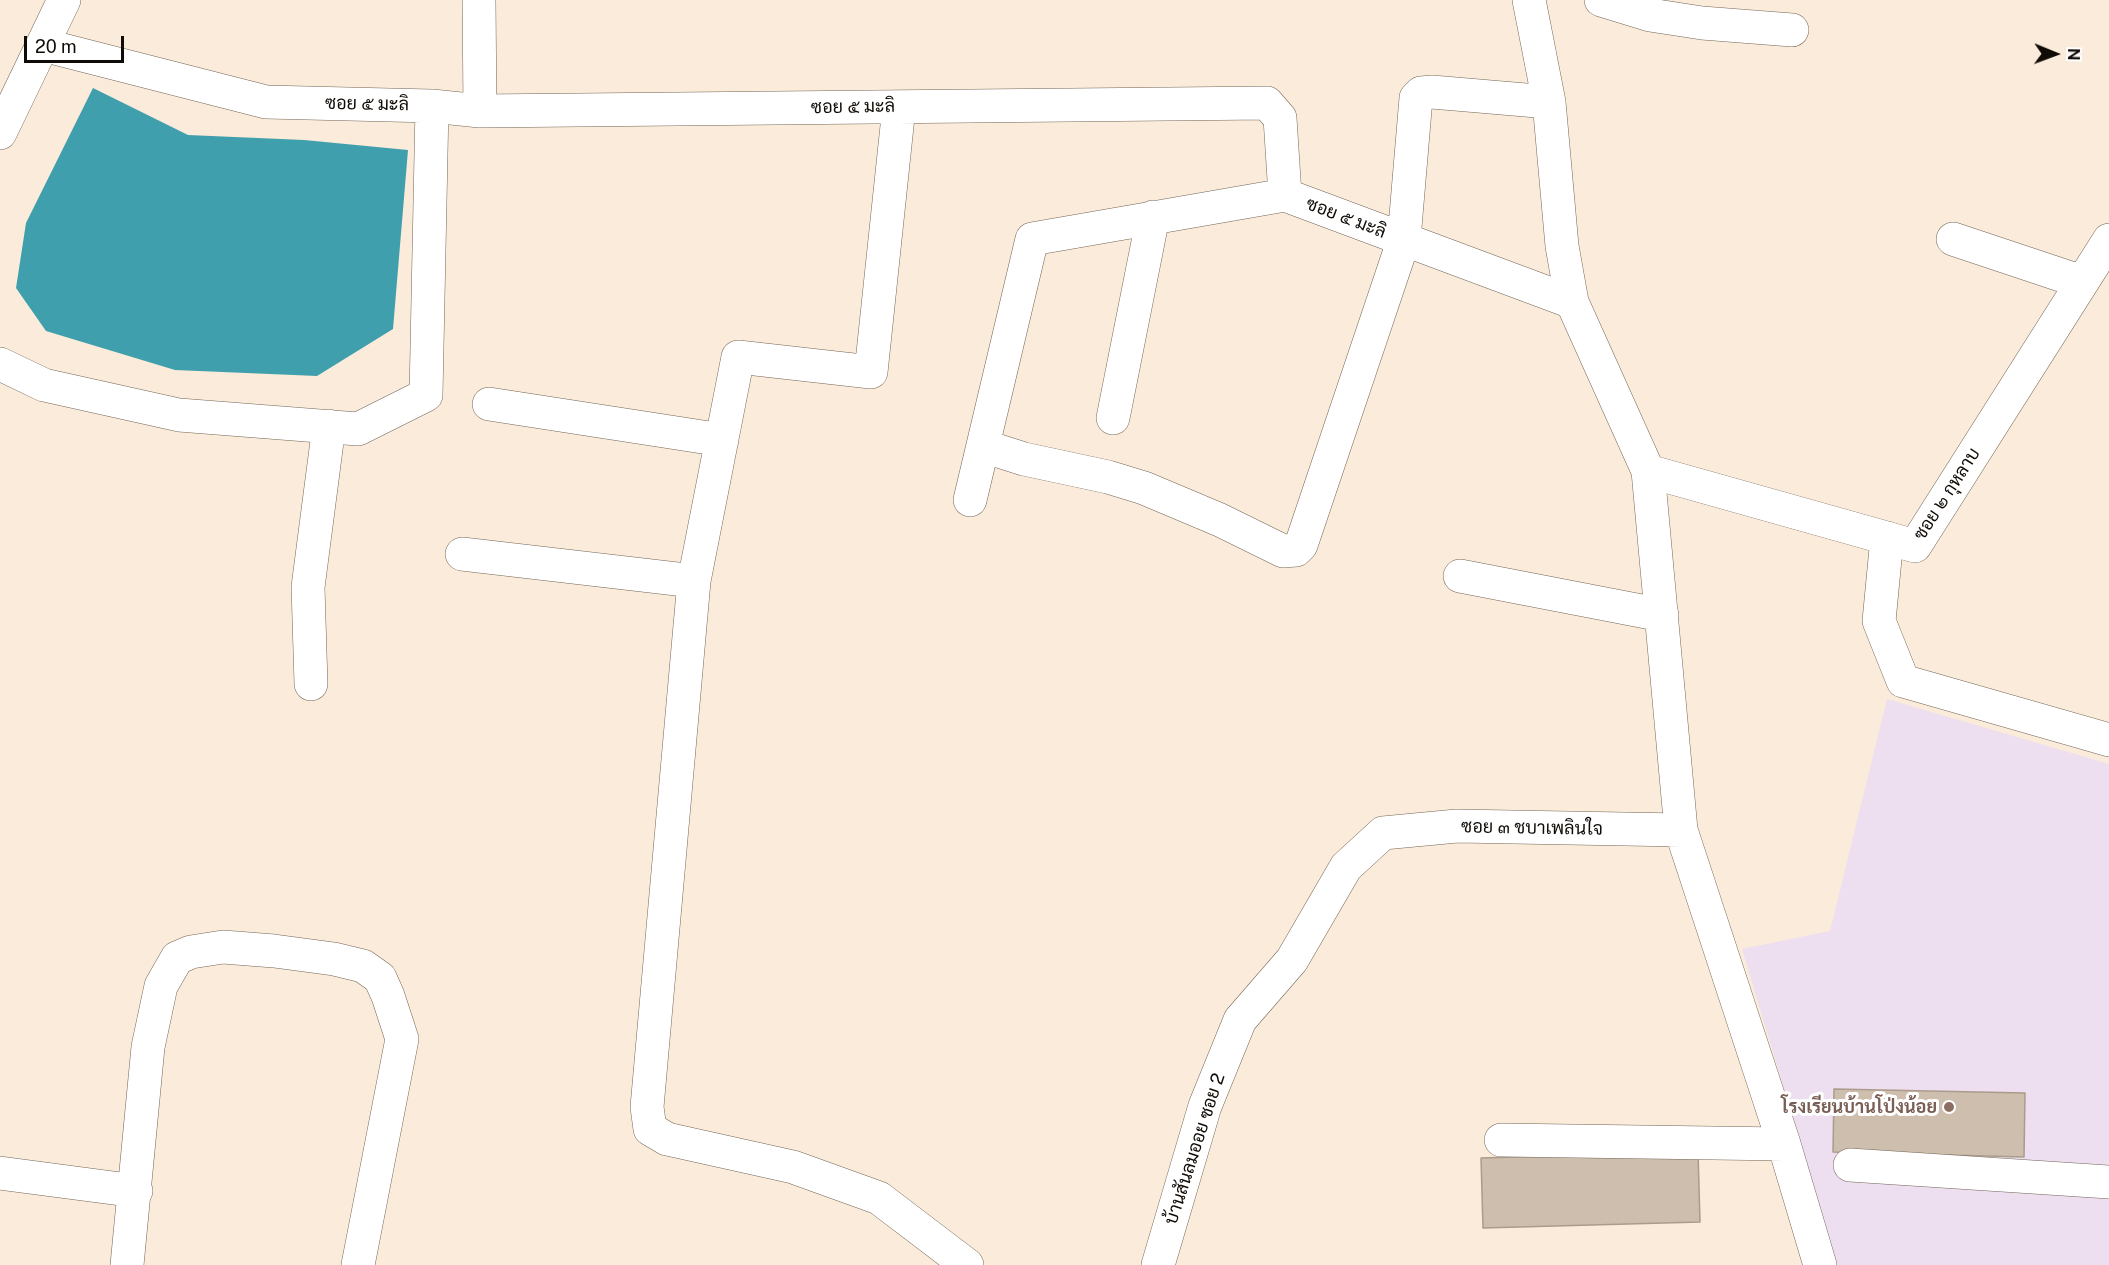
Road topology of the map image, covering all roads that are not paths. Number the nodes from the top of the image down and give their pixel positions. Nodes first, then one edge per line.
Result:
1 (64, 0) edge
2 (479, 0) edge
3 (1529, 0) edge
4 (1600, 0) edge
5 (1792, 30) dead end
6 (43, 45) junction
7 (1549, 102) junction
8 (432, 106) junction
9 (898, 107) junction
10 (480, 111) junction
11 (0, 133) edge
12 (1285, 195) junction
13 (1153, 217) junction
14 (1404, 239) junction
15 (1953, 239) dead end
16 (2109, 240) edge
17 (2082, 282) junction
18 (1572, 302) junction
19 (0, 364) edge
20 (489, 405) dead end
21 (1113, 418) dead end
22 (329, 426) junction
23 (722, 440) junction
24 (983, 446) junction
25 (1648, 471) junction
26 (970, 500) dead end
27 (1887, 538) junction
28 (462, 554) dead end
29 (1460, 576) dead end
30 (694, 581) junction
31 (1662, 615) junction
32 (311, 684) dead end
33 (2109, 740) edge
34 (1681, 830) junction
35 (1383, 833) joint
36 (1501, 1140) dead end
37 (1784, 1144) junction
38 (1850, 1165) dead end
39 (0, 1173) edge
40 (2109, 1182) edge
41 (136, 1191) junction
42 (127, 1265) edge
43 (358, 1265) edge
44 (967, 1265) edge
45 (1158, 1265) edge
46 (1820, 1265) edge

1 - 6 street
2 - 10 street
3 - 7 street
4 - 5 street
6 - 8 street, ซอย ๕ มะลิ
6 - 11 street
7 - 14 street
7 - 18 street
8 - 10 street, ซอย ๕ มะลิ
8 - 22 street
9 - 10 street, ซอย ๕ มะลิ
9 - 12 street, ซอย ๕ มะลิ
9 - 23 street
12 - 13 street
12 - 14 street, ซอย ๕ มะลิ
13 - 21 street
13 - 24 street
14 - 18 street, ซอย ๕ มะลิ
14 - 24 street
15 - 17 street
16 - 17 street, ซอย ๒ กุหลาบ
17 - 27 street, ซอย ๒ กุหลาบ
18 - 25 street
19 - 22 street
20 - 23 street
22 - 32 street
23 - 30 street
24 - 26 street
25 - 27 street, ซอย ๒ กุหลาบ
25 - 31 street
27 - 33 street
28 - 30 street
29 - 31 street
30 - 44 street
31 - 34 street
34 - 35 street, ซอย ๓ ชบาเพลินใจ
34 - 37 street
35 - 45 street, บ้านสันลมออย ซอย 2
36 - 37 street
37 - 46 street
38 - 40 street
39 - 41 street
41 - 42 street
41 - 43 street

